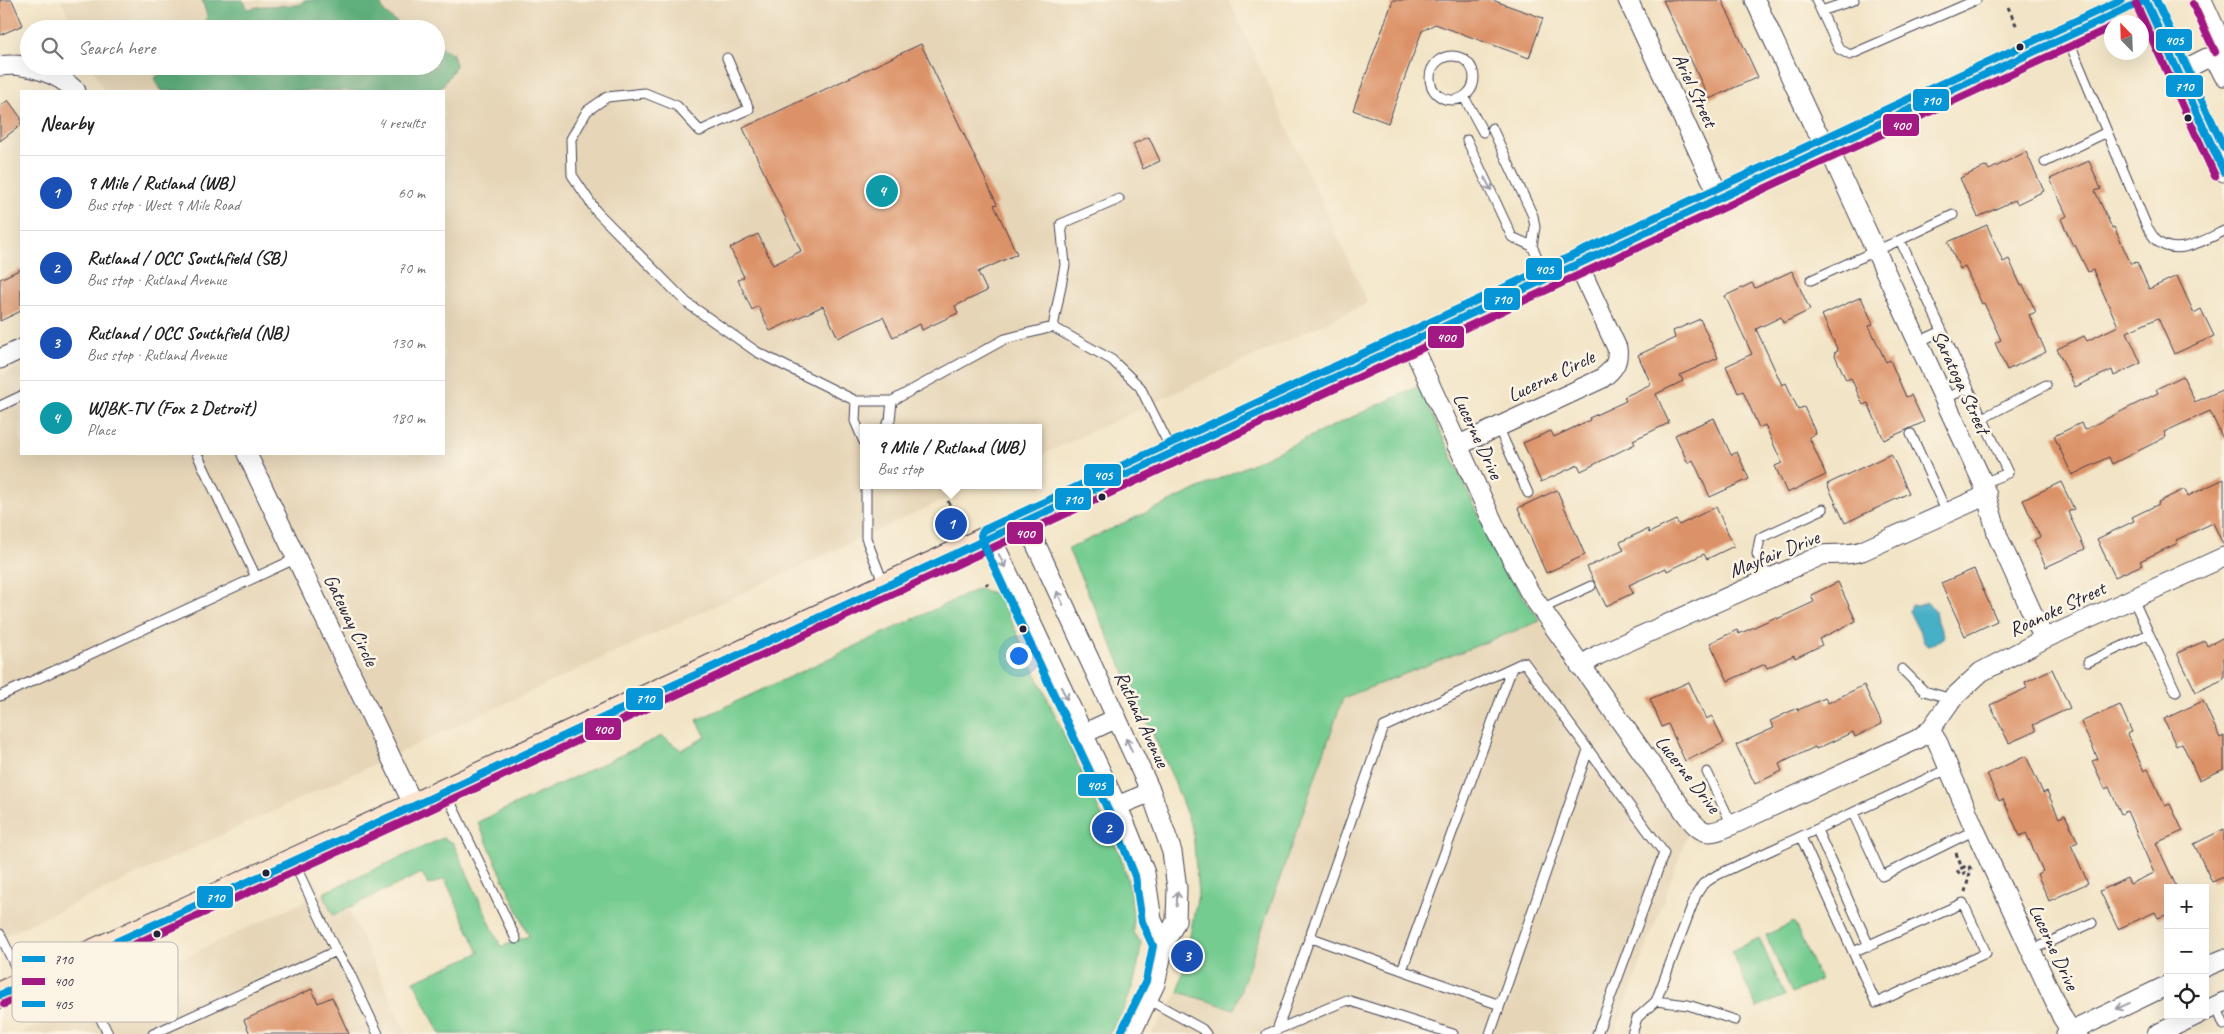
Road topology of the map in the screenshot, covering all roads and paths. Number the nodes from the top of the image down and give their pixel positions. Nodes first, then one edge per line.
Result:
1 (1628, 0) edge
2 (1755, 0) edge
3 (1816, 0) edge
4 (1854, 0) edge
5 (1976, 0) edge
6 (2145, 0) edge
7 (2202, 0) edge
8 (2008, 7) dead end
9 (1821, 11) junction
10 (2017, 27) dead end
11 (2067, 36) junction
12 (2224, 48) edge
13 (727, 58) dead end
14 (0, 66) edge
15 (20, 67) edge
16 (53, 75) edge
17 (2224, 76) edge
18 (2181, 79) junction
19 (75, 90) edge
20 (1464, 97) junction
21 (1492, 128) dead end
22 (1483, 132) dead end
23 (2107, 132) junction
24 (1467, 140) dead end
25 (1828, 147) junction
26 (2045, 162) dead end
27 (2224, 172) edge
28 (1119, 198) dead end
29 (1720, 198) junction
30 (1953, 215) dead end
31 (2224, 231) edge
32 (1900, 240) junction
33 (1532, 246) junction
34 (1876, 251) junction
35 (1578, 264) junction
36 (1547, 279) junction
37 (1811, 280) dead end
38 (1053, 327) junction
39 (1942, 331) junction
40 (1410, 343) junction
41 (1917, 343) junction
42 (20, 349) edge
43 (0, 359) edge
44 (2046, 385) dead end
45 (1968, 388) junction
46 (20, 396) edge
47 (1943, 400) junction
48 (856, 401) junction
49 (892, 401) junction
50 (0, 406) edge
51 (1983, 418) junction
52 (887, 424) edge
53 (1498, 428) junction
54 (860, 433) edge
55 (1911, 434) dead end
56 (1457, 446) junction
57 (1173, 453) junction
58 (197, 455) edge
59 (247, 455) edge
60 (1985, 488) junction
61 (866, 489) edge
62 (1528, 493) dead end
63 (948, 501) dead end
64 (1823, 509) dead end
65 (1947, 513) junction
66 (1025, 521) junction
67 (959, 524) dead end
68 (991, 537) junction
69 (2224, 557) edge
70 (297, 558) junction
71 (256, 577) junction
72 (1768, 579) junction
73 (1591, 586) dead end
74 (884, 587) junction
75 (2132, 599) junction
76 (1540, 609) junction
77 (2149, 634) junction
78 (2044, 639) junction
79 (2088, 662) dead end
80 (1580, 666) junction
81 (1512, 668) junction
82 (1902, 669) dead end
83 (2176, 692) dead end
84 (0, 696) edge
85 (1952, 699) junction
86 (1117, 718) junction
87 (1930, 730) junction
88 (1083, 734) junction
89 (1588, 750) junction
90 (1948, 770) junction
91 (1707, 772) dead end
92 (446, 792) junction
93 (1151, 792) junction
94 (414, 806) junction
95 (1117, 806) junction
96 (1852, 813) junction
97 (1732, 825) junction
98 (1816, 830) junction
99 (1975, 830) junction
100 (1801, 837) junction
101 (1951, 842) junction
102 (292, 861) junction
103 (1963, 903) junction
104 (2092, 923) dead end
105 (0, 934) edge
106 (1309, 937) junction
107 (516, 940) dead end
108 (115, 942) edge
109 (1164, 945) junction
110 (1870, 946) junction
111 (2031, 950) junction
112 (336, 951) junction
113 (1853, 952) junction
114 (2224, 959) edge
115 (2209, 965) edge
116 (1402, 970) junction
117 (2164, 987) edge
118 (12, 990) edge
119 (1148, 1000) junction
120 (1656, 1001) junction
121 (1500, 1004) junction
122 (2213, 1005) edge
123 (2189, 1019) edge
124 (1735, 1020) dead end
125 (102, 1022) edge
126 (2224, 1025) edge
127 (1277, 1030) junction
128 (2072, 1033) edge
129 (108, 1034) edge
130 (153, 1034) edge
131 (378, 1034) edge
132 (1131, 1034) edge
133 (1206, 1034) edge
134 (1267, 1034) edge
135 (1453, 1034) edge
136 (1490, 1034) edge
137 (1597, 1034) edge
138 (1632, 1034) edge
139 (2157, 1034) edge

1 - 29 street, Ariel Street
2 - 25 street
3 - 9 lane
4 - 9 lane
5 - 9 lane
6 - 11 main road
6 - 18 street
7 - 12 street
8 - 10 path
11 - 23 lane
11 - 25 main road
13 - 48 lane
14 - 15 street
16 - 19 street
17 - 18 street
18 - 27 street
20 - 20 lane
20 - 22 lane
21 - 33 lane
23 - 26 lane
23 - 31 lane
24 -> 33 lane
25 - 29 main road
25 - 34 street, Saratoga Street
28 - 38 lane
29 - 35 main road
30 - 32 lane
32 - 34 lane
32 - 39 lane
33 - 36 lane
34 - 37 lane
34 - 41 street, Saratoga Street
35 - 36 main road
35 - 53 street, Lucerne Circle
36 - 40 main road
38 - 49 lane
38 - 57 lane
39 - 41 lane
39 - 45 lane
40 - 56 street, Lucerne Drive
40 - 57 main road
41 - 47 street, Saratoga Street
42 - 43 street
44 - 51 lane
45 - 47 lane
45 - 51 lane
46 - 50 lane
47 - 60 street, Saratoga Street
48 - 49 lane
48 - 54 lane
49 - 52 lane
51 - 60 lane
53 - 56 street, Lucerne Circle
53 - 62 lane
55 - 65 lane
56 - 76 street, Lucerne Drive
57 - 66 main road
58 - 71 lane
59 - 70 street, Gateway Circle
60 - 65 street, Mayfair Drive
60 - 78 street, Saratoga Street
61 - 74 lane
63 - 67 path
64 - 72 lane
65 - 72 street, Mayfair Drive
66 - 68 main road
86 -> 66 street, Rutland Avenue
68 - 74 main road
68 -> 88 street
69 - 75 street, Roanoke Street
70 - 71 lane
70 - 94 street, Gateway Circle
71 - 84 lane
72 - 80 street, Mayfair Drive
73 - 76 lane
74 - 92 main road
75 - 77 lane
75 - 78 street, Roanoke Street
76 - 80 street, Lucerne Drive
77 - 79 lane
77 - 83 lane
78 - 85 street, Roanoke Street
80 - 97 street, Lucerne Drive
81 - 89 lane
81 - 106 lane
81 - 116 lane
82 - 85 lane
85 - 87 street, Roanoke Street
86 - 88 street
93 -> 86 street, Rutland Avenue
87 - 90 street, Lucerne Drive
87 - 97 street, Lucerne Drive
88 - 95 street
89 - 121 lane
89 - 137 lane
90 - 96 lane
90 - 99 street, Lucerne Drive
91 - 97 lane
92 - 94 main road
92 - 107 lane
93 - 95 street
109 -> 93 street, Rutland Avenue
94 - 102 main road
95 - 109 street
96 - 98 lane
96 - 101 lane
98 - 100 lane
98 - 110 lane
99 - 101 lane
99 - 111 street, Lucerne Drive
100 - 113 lane
100 - 120 lane
101 - 103 path
102 - 108 main road
102 - 112 lane
103 - 110 lane
103 - 110 lane
103 - 113 lane
103 - 113 lane
104 - 111 lane
105 - 118 lane
106 - 116 lane
106 - 127 lane
109 - 119 street, Rutland Avenue
111 - 128 street, Lucerne Drive
112 - 130 lane
112 - 131 lane
114 - 115 street
116 - 121 lane
117 -> 128 street
119 - 132 street, Rutland Avenue
119 - 133 lane
120 - 124 lane
120 - 138 lane
121 - 136 lane
122 - 126 lane
123 - 139 street
125 - 129 lane
127 - 134 lane
127 - 135 lane

